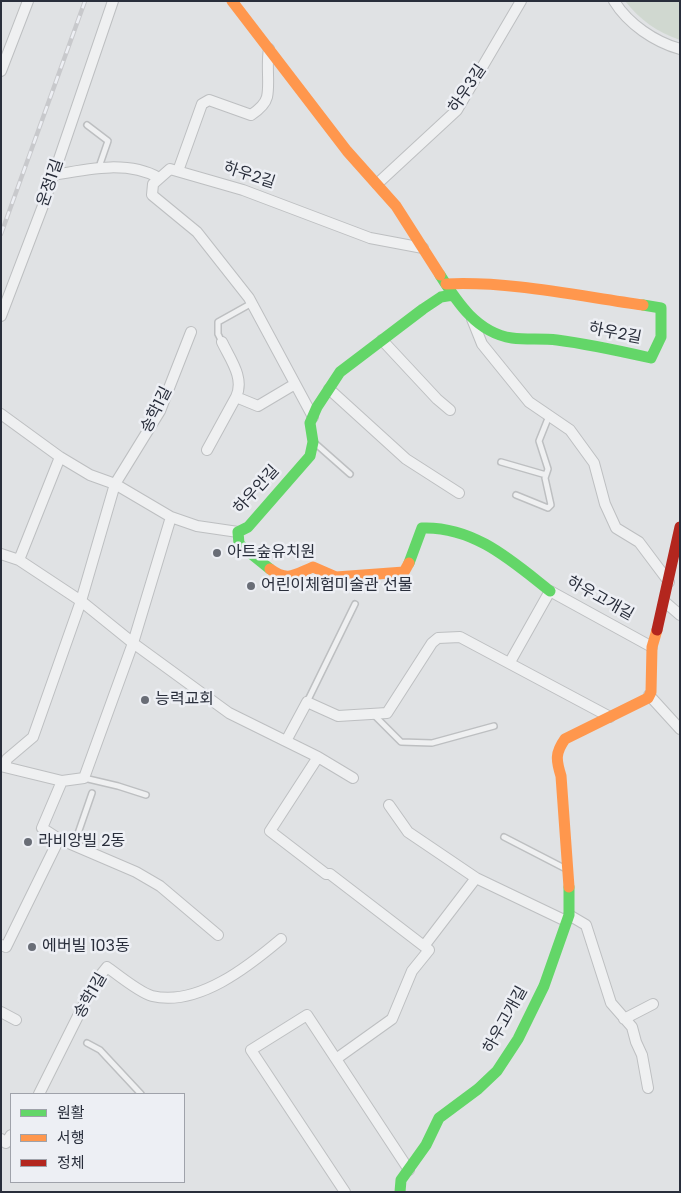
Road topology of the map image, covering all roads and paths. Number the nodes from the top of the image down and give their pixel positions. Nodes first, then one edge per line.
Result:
1 (113, 1) edge
2 (232, 1) edge
3 (521, 1) edge
4 (614, 1) edge
5 (27, 4) edge
6 (269, 49) junction
7 (680, 50) edge
8 (1, 70) edge
9 (87, 125) dead end
10 (99, 167) junction
11 (178, 171) junction
12 (54, 175) junction
13 (159, 178) junction
14 (377, 184) junction
15 (423, 248) junction
16 (446, 284) junction
17 (453, 295) junction
18 (252, 303) junction
19 (1, 316) edge
20 (471, 316) junction
21 (191, 332) dead end
22 (382, 340) junction
23 (222, 342) joint
24 (295, 384) junction
25 (330, 389) junction
26 (236, 397) junction
27 (450, 410) dead end
28 (1, 414) edge
29 (549, 416) junction
30 (312, 417) junction
31 (313, 442) junction
32 (207, 450) dead end
33 (60, 457) junction
34 (501, 462) dead end
35 (350, 474) dead end
36 (546, 475) junction
37 (115, 484) junction
38 (458, 493) dead end
39 (516, 495) dead end
40 (171, 517) junction
41 (680, 527) edge
42 (238, 532) junction
43 (1, 554) edge
44 (19, 560) junction
45 (669, 582) junction
46 (550, 591) junction
47 (81, 600) junction
48 (665, 602) junction
49 (355, 604) dead end
50 (680, 615) edge
51 (133, 643) junction
52 (652, 647) junction
53 (510, 662) junction
54 (649, 695) junction
55 (308, 702) junction
56 (373, 714) junction
57 (610, 717) junction
58 (494, 726) dead end
59 (680, 730) edge
60 (286, 741) junction
61 (318, 757) junction
62 (3, 766) edge
63 (84, 778) junction
64 (353, 778) dead end
65 (62, 782) junction
66 (92, 794) dead end
67 (146, 795) dead end
68 (389, 804) dead end
69 (504, 838) dead end
70 (58, 839) junction
71 (74, 845) junction
72 (569, 871) junction
73 (476, 878) junction
74 (568, 918) junction
75 (218, 935) dead end
76 (281, 939) dead end
77 (1, 945) edge
78 (424, 946) junction
79 (653, 1004) dead end
80 (1, 1012) edge
81 (624, 1019) junction
82 (16, 1020) dead end
83 (87, 1043) dead end
84 (336, 1059) junction
85 (648, 1088) dead end
86 (40, 1093) edge
87 (139, 1093) edge
88 (10, 1137) edge
89 (1, 1139) edge
90 (409, 1170) junction
91 (345, 1192) edge
92 (400, 1192) edge

1 - 12 street, 운정1길
2 - 6 street, 하우2길
3 - 14 street, 하우3길
4 - 7 street
5 - 8 street
6 - 11 street
6 - 14 street, 하우2길
9 - 10 lane
10 - 12 street
10 - 13 street
11 - 13 street
11 - 15 street, 하우2길
12 - 19 street, 운정1길
13 - 18 street, 하우안길
14 - 15 street, 하우2길
15 - 16 street, 하우2길
16 - 17 street, 하우2길
16 - 20 street, 하우2길
17 - 20 street, 하우2길
17 - 22 street
18 - 23 lane
18 - 24 street, 하우안길
20 - 29 street
21 - 37 street, 송학1길
22 - 25 street
22 - 27 street
23 - 26 street
24 - 26 street
24 - 30 street, 하우안길
25 - 30 street
25 - 38 street
26 - 32 street
28 - 33 street
29 - 36 lane
29 - 45 street
30 - 31 street, 하우안길
31 - 35 lane
31 - 42 street, 하우안길
33 - 37 street
33 - 44 street
34 - 36 lane
36 - 39 lane
37 - 40 street
37 - 47 street, 송학1길
40 - 42 street
40 - 51 street
41 - 45 street
42 - 46 street, 하우안길
43 - 44 street
44 - 47 street
45 - 48 street
46 - 52 street, 하우고개길
46 - 53 street, 하우고개길
47 - 51 street
47 - 62 street, 송학1길
48 - 50 street
48 - 52 street
49 - 55 lane
51 - 60 street
51 - 63 street
52 - 54 street
53 - 56 street
53 - 57 street
54 - 57 street, 하우고개길
54 - 59 street
55 - 56 street
55 - 60 street
56 - 58 lane
57 - 72 street, 하우고개길
60 - 61 street
61 - 64 street
61 - 78 street
62 - 65 street, 송학1길
63 - 65 street, 송학1길
63 - 67 lane
65 - 70 street
66 - 71 lane
68 - 73 street
69 - 72 lane
70 - 71 street
70 - 77 street
71 - 75 street
72 - 74 street, 하우고개길
73 - 74 street
73 - 78 street
74 - 81 street
74 - 90 street, 하우고개길
76 - 86 street, 송학1길
78 - 84 street
79 - 81 street
80 - 82 street
81 - 85 street
83 - 87 lane
84 - 90 street
84 - 91 street
88 - 89 street
90 - 92 street, 하우고개길

